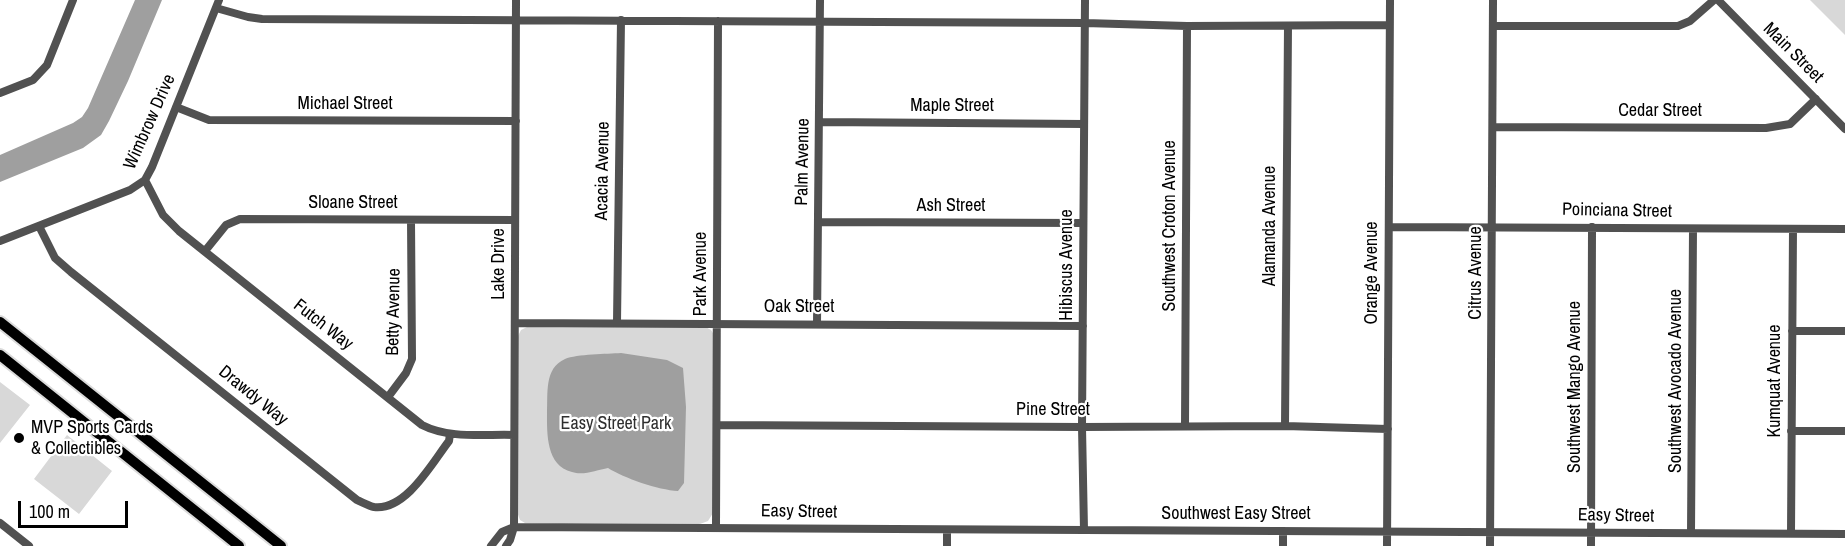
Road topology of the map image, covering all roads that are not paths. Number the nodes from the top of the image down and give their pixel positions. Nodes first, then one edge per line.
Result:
1 (73, 0) edge
2 (516, 0) edge
3 (820, 0) edge
4 (1085, 0) edge
5 (1390, 0) edge
6 (1493, 0) edge
7 (1716, 0) edge
8 (217, 4) edge
9 (516, 20) junction
10 (621, 20) junction
11 (718, 21) junction
12 (819, 22) junction
13 (1085, 23) junction
14 (1389, 25) junction
15 (1187, 26) junction
16 (1288, 26) junction
17 (1493, 27) junction
18 (0, 93) edge
19 (1816, 99) junction
20 (176, 107) junction
21 (516, 121) junction
22 (820, 122) junction
23 (1083, 124) junction
24 (1494, 127) junction
25 (1845, 129) edge
26 (145, 180) junction
27 (411, 220) junction
28 (515, 220) junction
29 (818, 222) junction
30 (1083, 224) junction
31 (39, 226) junction
32 (1389, 227) junction
33 (1493, 227) junction
34 (1592, 227) junction
35 (1693, 229) junction
36 (1793, 229) junction
37 (1845, 230) edge
38 (0, 241) edge
39 (205, 251) junction
40 (0, 322) edge
41 (617, 322) junction
42 (515, 323) junction
43 (718, 324) junction
44 (817, 324) junction
45 (1083, 326) junction
46 (1792, 331) junction
47 (1845, 331) edge
48 (0, 356) edge
49 (388, 397) junction
50 (717, 425) junction
51 (1185, 426) junction
52 (1285, 426) junction
53 (1082, 427) junction
54 (1388, 429) junction
55 (1791, 431) junction
56 (1845, 431) edge
57 (450, 434) junction
58 (514, 435) junction
59 (0, 523) edge
60 (514, 527) junction
61 (716, 527) junction
62 (947, 530) junction
63 (1084, 530) junction
64 (1283, 531) junction
65 (1387, 531) junction
66 (1490, 531) junction
67 (1592, 532) junction
68 (1691, 533) junction
69 (1791, 533) junction
70 (1845, 534) edge
71 (29, 546) edge
72 (239, 546) edge
73 (281, 546) edge
74 (491, 546) edge
75 (506, 546) edge
76 (947, 546) edge
77 (1283, 546) edge
78 (1387, 546) edge
79 (1490, 546) edge
80 (1592, 546) edge

1 - 18 street
2 - 9 street, Lake Drive
3 - 12 street, Palm Avenue
4 - 13 street, Hibiscus Avenue
5 - 14 street, Orange Avenue
6 - 17 street, Citrus Avenue
7 - 17 street
7 - 19 street, Main Street
8 - 9 street
8 - 20 street, Wimbrow Drive
9 - 10 street
9 - 21 street, Lake Drive
10 - 11 street
10 - 41 street, Acacia Avenue
11 - 12 street
11 - 43 street, Park Avenue
12 - 13 street
12 - 22 street, Palm Avenue
13 - 15 street
13 - 23 street, Hibiscus Avenue
14 - 16 street
14 - 32 street, Orange Avenue
15 - 16 street
15 - 51 street, Southwest Croton Avenue
16 - 52 street, Alamanda Avenue
17 - 24 street, Citrus Avenue
19 - 24 street, Cedar Street
19 - 25 street, Main Street
20 - 21 street, Michael Street
20 - 26 street, Wimbrow Drive
21 - 28 street, Lake Drive
22 - 23 street, Maple Street
22 - 29 street, Palm Avenue
23 - 30 street, Hibiscus Avenue
24 - 33 street, Citrus Avenue
26 - 31 street, Wimbrow Drive
26 - 39 street, Futch Way
27 - 28 street, Sloane Street
27 - 39 street, Sloane Street
27 - 49 street, Betty Avenue
28 - 42 street, Lake Drive
29 - 30 street, Ash Street
29 - 44 street, Palm Avenue
30 - 45 street, Hibiscus Avenue
31 - 38 street, Wimbrow Drive
31 - 57 street, Drawdy Way
32 - 33 street, Poinciana Street
32 - 54 street, Orange Avenue
33 - 34 street, Poinciana Street
33 - 66 street, Citrus Avenue
34 - 35 street, Poinciana Street
34 - 67 street, Southwest Mango Avenue
35 - 36 street, Poinciana Street
35 - 68 street, Southwest Avocado Avenue
36 - 37 street, Poinciana Street
36 - 46 street, Kumquat Avenue
39 - 49 street, Futch Way
40 - 73 main road
41 - 42 street, Oak Street
41 - 43 street, Oak Street
42 - 58 street, Lake Drive
43 - 44 street, Oak Street
43 - 50 street, Park Avenue
44 - 45 street, Oak Street
45 - 53 street, Hibiscus Avenue
46 - 47 street
46 - 55 street, Kumquat Avenue
48 - 72 main road
49 - 57 street, Futch Way
50 - 53 street, Pine Street
50 - 61 street, Park Avenue
51 - 52 street, Pine Street
51 - 53 street, Pine Street
52 - 54 street, Pine Street
53 - 63 street, Hibiscus Avenue
54 - 65 street, Orange Avenue
55 - 56 street
55 - 69 street, Kumquat Avenue
57 - 58 street, Futch Way
58 - 60 street, Lake Drive
59 - 71 street
60 - 61 street, Easy Street
60 - 74 street
60 - 75 street
61 - 62 street, Easy Street
62 - 63 street, Easy Street
62 - 76 street
63 - 64 street, Southwest Easy Street
64 - 65 street, Southwest Easy Street
64 - 77 street
65 - 66 street, Easy Street
65 - 78 street, Orange Avenue
66 - 67 street, Easy Street
66 - 79 street, Citrus Avenue
67 - 68 street, Easy Street
67 - 80 street, Southwest Mango Avenue
68 - 69 street, Easy Street
69 - 70 street, Easy Street

